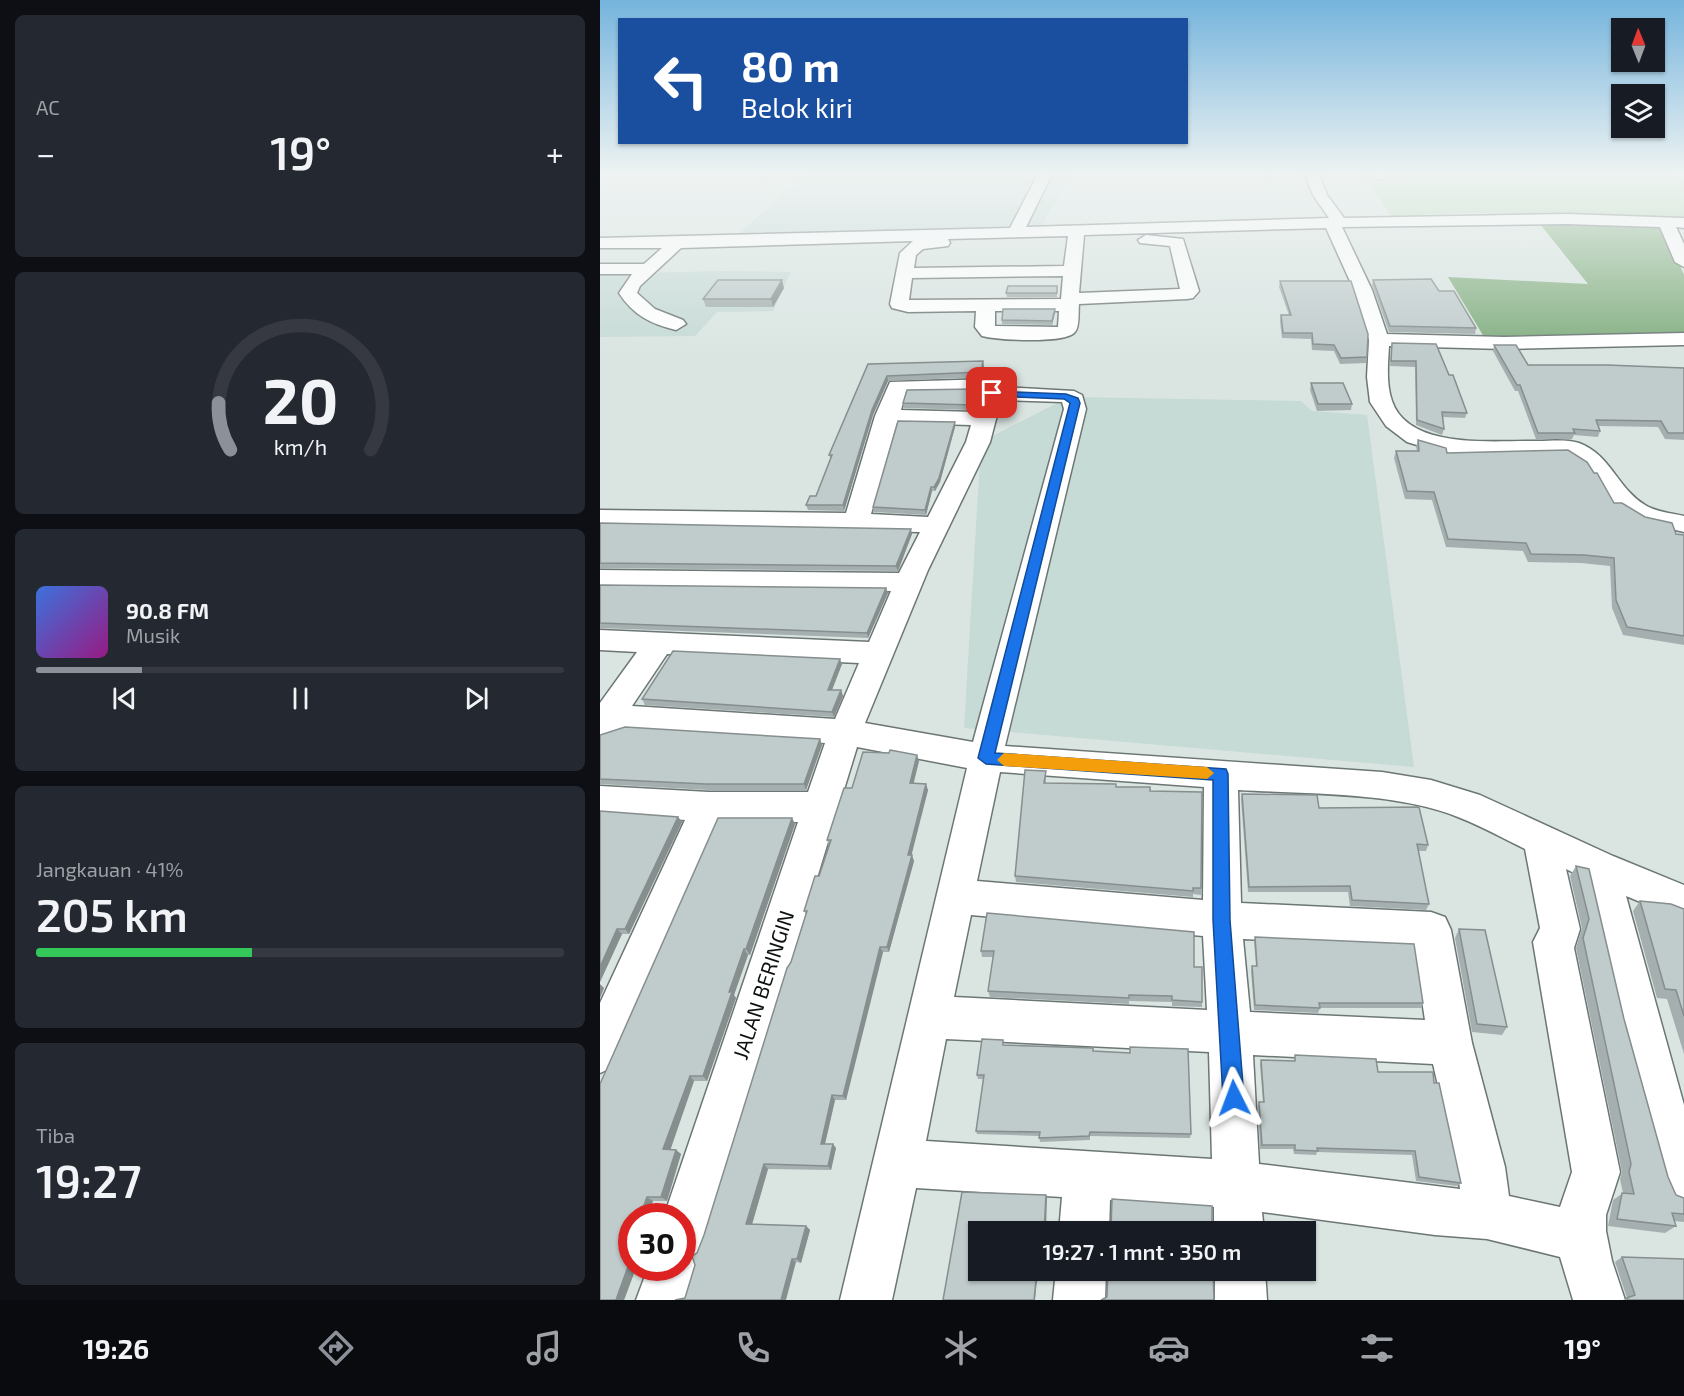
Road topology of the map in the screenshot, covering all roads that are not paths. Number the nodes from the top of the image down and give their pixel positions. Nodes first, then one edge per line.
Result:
1 (1015, 233) joint
2 (1034, 233) joint
3 (1156, 233) edge
4 (1340, 233) edge
5 (1671, 233) edge
6 (1075, 237) junction
7 (600, 243) edge
8 (676, 243) junction
9 (1684, 262) edge
10 (600, 269) edge
11 (647, 269) junction
12 (1072, 271) junction
13 (904, 273) junction
14 (1070, 302) junction
15 (986, 306) junction
16 (676, 324) dead end
17 (1684, 339) edge
18 (1379, 340) junction
19 (992, 393) junction
20 (886, 416) junction
21 (985, 419) junction
22 (600, 518) edge
23 (856, 521) junction
24 (1684, 524) edge
25 (937, 525) junction
26 (600, 579) edge
27 (908, 582) junction
28 (600, 640) edge
29 (659, 643) junction
30 (878, 653) junction
31 (604, 723) edge
32 (845, 732) junction
33 (986, 758) junction
34 (1221, 774) junction
35 (600, 800) edge
36 (709, 807) junction
37 (821, 807) junction
38 (1541, 840) junction
39 (1600, 868) junction
40 (955, 896) junction
41 (1684, 903) edge
42 (1222, 920) junction
43 (927, 1017) junction
44 (1230, 1032) junction
45 (1450, 1043) junction
46 (600, 1051) edge
47 (899, 1163) junction
48 (1088, 1176) junction
49 (1684, 1183) edge
50 (1238, 1185) junction
51 (693, 1203) edge
52 (1487, 1215) junction
53 (1085, 1221) edge
54 (1239, 1221) edge
55 (1582, 1237) junction
56 (669, 1281) edge
57 (1080, 1281) edge
58 (1240, 1281) edge
59 (662, 1300) edge
60 (866, 1300) edge
61 (1079, 1300) edge
62 (1240, 1300) edge
63 (1599, 1300) edge

1 - 2 street
1 - 8 street
2 - 6 street
3 - 6 street
4 - 18 street
5 - 9 street
6 - 12 street
6 - 13 street
6 - 14 street
7 - 8 street
8 - 11 street
10 - 11 street
11 - 16 street
12 - 13 street
12 - 14 street
13 - 15 street
14 - 15 street
14 - 15 street
17 - 18 street
18 - 24 street
19 - 20 street
19 - 21 street, JALAN BERINGIN
19 - 33 street
20 - 21 street
20 - 23 street
21 - 25 street, JALAN BERINGIN
22 - 23 street
23 - 25 street
25 - 27 street, JALAN BERINGIN
26 - 27 street
27 - 30 street, JALAN BERINGIN
28 - 29 street
29 - 30 street
29 - 31 street
30 - 32 street, JALAN BERINGIN
31 - 32 street
32 - 33 street
32 - 37 street, JALAN BERINGIN
33 - 34 street
33 - 40 street
34 - 38 street
34 - 42 street
35 - 36 street
36 - 37 street
36 - 46 street
37 - 51 street, JALAN BERINGIN
38 - 39 street
38 - 55 street
39 - 41 street
39 - 49 street
40 - 42 street
40 - 43 street
42 - 44 street
42 - 45 street
43 - 44 street
43 - 47 street
44 - 45 street
44 - 50 street
45 - 52 street
47 - 48 street
47 - 60 street
48 - 50 street
48 - 53 street
50 - 52 street
50 - 54 street
52 - 55 street
55 - 63 street
56 - 59 street
57 - 61 street
58 - 62 street

